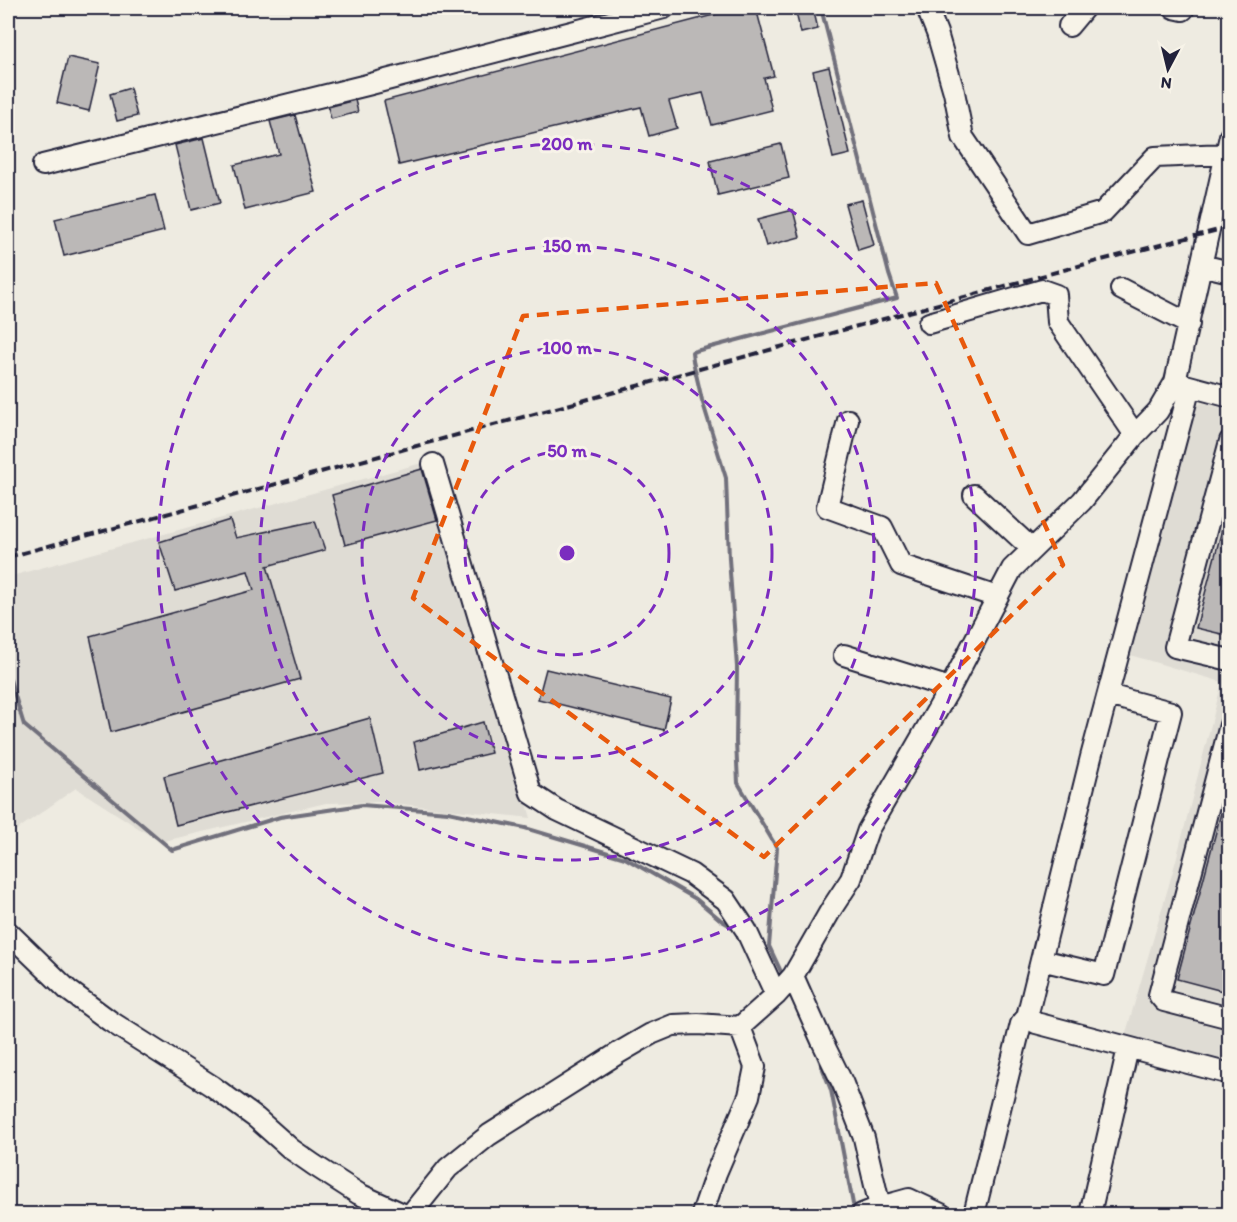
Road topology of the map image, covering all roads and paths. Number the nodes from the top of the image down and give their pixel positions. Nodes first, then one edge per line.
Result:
1 (664, 8) edge
2 (927, 8) edge
3 (1084, 8) edge
4 (1174, 8) edge
5 (1184, 8) edge
6 (1069, 26) dead end
7 (1228, 145) edge
8 (43, 165) dead end
9 (1201, 265) junction
10 (1230, 272) edge
11 (1121, 289) dead end
12 (929, 323) dead end
13 (1189, 324) junction
14 (1182, 384) junction
15 (1230, 397) edge
16 (848, 420) dead end
17 (1135, 435) junction
18 (1230, 441) edge
19 (434, 464) dead end
20 (974, 495) dead end
21 (1032, 549) junction
22 (998, 597) junction
23 (844, 655) dead end
24 (1230, 660) edge
25 (950, 688) junction
26 (1108, 695) junction
27 (1230, 725) edge
28 (1226, 755) edge
29 (8, 932) edge
30 (1041, 960) junction
31 (793, 976) junction
32 (776, 995) junction
33 (1027, 1017) junction
34 (1230, 1018) edge
35 (740, 1027) junction
36 (1128, 1048) junction
37 (1230, 1074) edge
38 (871, 1211) edge
39 (403, 1215) edge
40 (411, 1215) edge
41 (702, 1215) edge
42 (941, 1215) edge
43 (974, 1215) edge
44 (1090, 1215) edge

1 - 8 street
2 - 7 street
3 - 6 street
4 - 5 street
7 - 9 street
9 - 10 street
9 - 13 street
11 - 13 street
12 - 17 street
13 - 14 street
14 - 15 street
14 - 17 street
14 - 26 street
16 - 22 street
17 - 21 street
18 - 24 street
19 - 32 street
20 - 21 street
21 - 22 street
22 - 25 street
23 - 25 street
25 - 31 street
26 - 30 street
26 - 30 street
27 - 28 street
28 - 34 street
29 - 39 street
30 - 33 street
31 - 32 street
31 - 38 street
32 - 35 street
33 - 36 street
33 - 43 street
35 - 40 street
35 - 41 street
36 - 37 street
36 - 44 street
38 - 42 street

